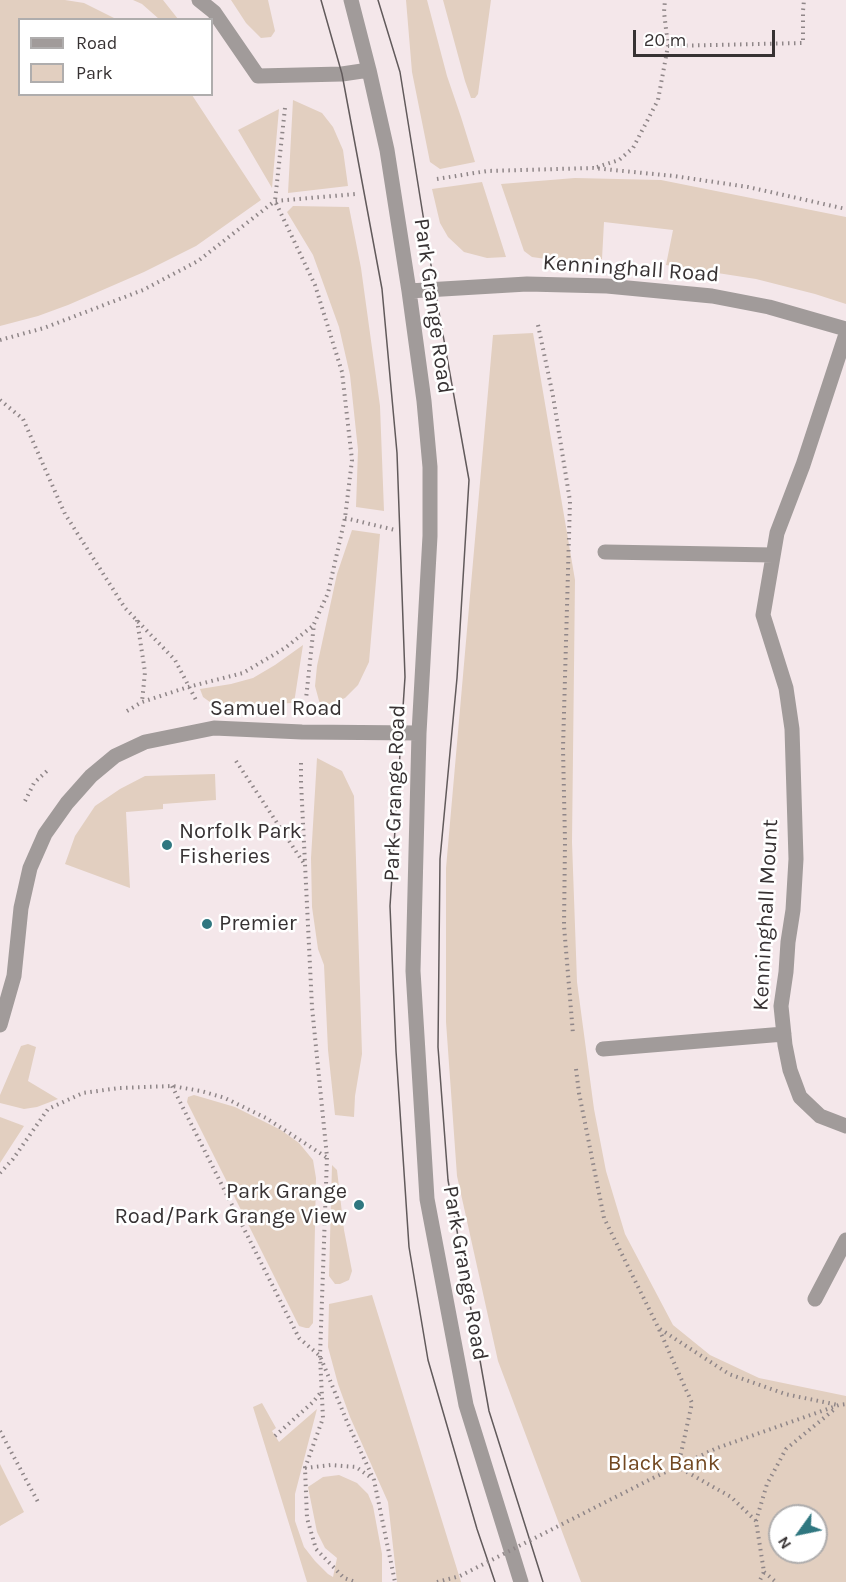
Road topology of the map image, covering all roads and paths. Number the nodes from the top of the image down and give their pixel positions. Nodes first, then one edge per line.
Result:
1 (199, 0) edge
2 (351, 0) edge
3 (665, 0) edge
4 (804, 0) edge
5 (668, 46) junction
6 (369, 70) junction
7 (286, 98) dead end
8 (593, 168) junction
9 (437, 179) dead end
10 (356, 194) dead end
11 (276, 201) junction
12 (846, 209) edge
13 (409, 291) junction
14 (538, 325) dead end
15 (846, 329) edge
16 (846, 334) edge
17 (0, 340) edge
18 (0, 400) edge
19 (345, 518) junction
20 (395, 530) dead end
21 (604, 552) dead end
22 (773, 555) junction
23 (137, 620) junction
24 (142, 702) dead end
25 (201, 708) dead end
26 (302, 732) junction
27 (419, 733) junction
28 (230, 753) dead end
29 (305, 865) junction
30 (0, 1025) edge
31 (573, 1034) dead end
32 (784, 1034) junction
33 (603, 1049) dead end
34 (577, 1069) dead end
35 (172, 1086) junction
36 (846, 1126) edge
37 (327, 1157) junction
38 (0, 1173) edge
39 (846, 1240) edge
40 (815, 1299) dead end
41 (658, 1327) junction
42 (320, 1356) junction
43 (323, 1391) junction
44 (846, 1404) edge
45 (838, 1405) junction
46 (0, 1431) edge
47 (275, 1436) dead end
48 (678, 1467) junction
49 (305, 1468) junction
50 (374, 1480) junction
51 (38, 1502) dead end
52 (756, 1521) junction
53 (764, 1572) junction
54 (355, 1582) edge
55 (395, 1582) edge
56 (437, 1582) edge
57 (521, 1582) edge
58 (759, 1582) edge
59 (776, 1582) edge

1 - 6 street
2 - 6 street, Park Grange Road
3 - 5 path
4 - 5 path
5 - 8 path
6 - 13 street, Park Grange Road
7 - 11 path
8 - 9 path
8 - 12 path
10 - 11 path
11 - 17 path
11 - 19 path
13 - 15 street, Kenninghall Road
13 - 27 street, Park Grange Road
14 - 31 path
16 - 22 street, Kenninghall Mount
18 - 23 path
19 - 20 path
19 - 26 path
21 - 22 street
22 - 32 street, Kenninghall Mount
23 - 24 path
23 - 25 path
26 - 27 street, Samuel Road
26 - 29 path
26 - 30 street, Samuel Road
27 - 57 street, Park Grange Road
28 - 29 path
29 - 37 path
32 - 33 street
32 - 36 street, Kenninghall Mount
34 - 41 path
35 - 37 path
35 - 38 path
35 - 42 path
37 - 42 path
39 - 40 street
41 - 45 path
41 - 48 path
42 - 43 path
42 - 50 path
43 - 47 path
43 - 49 path
44 - 45 path
45 - 48 path
45 - 52 path
46 - 51 path
48 - 52 path
48 - 56 path, bridge
49 - 50 path
49 - 54 path
50 - 55 path
52 - 53 path
53 - 58 path
53 - 59 path

